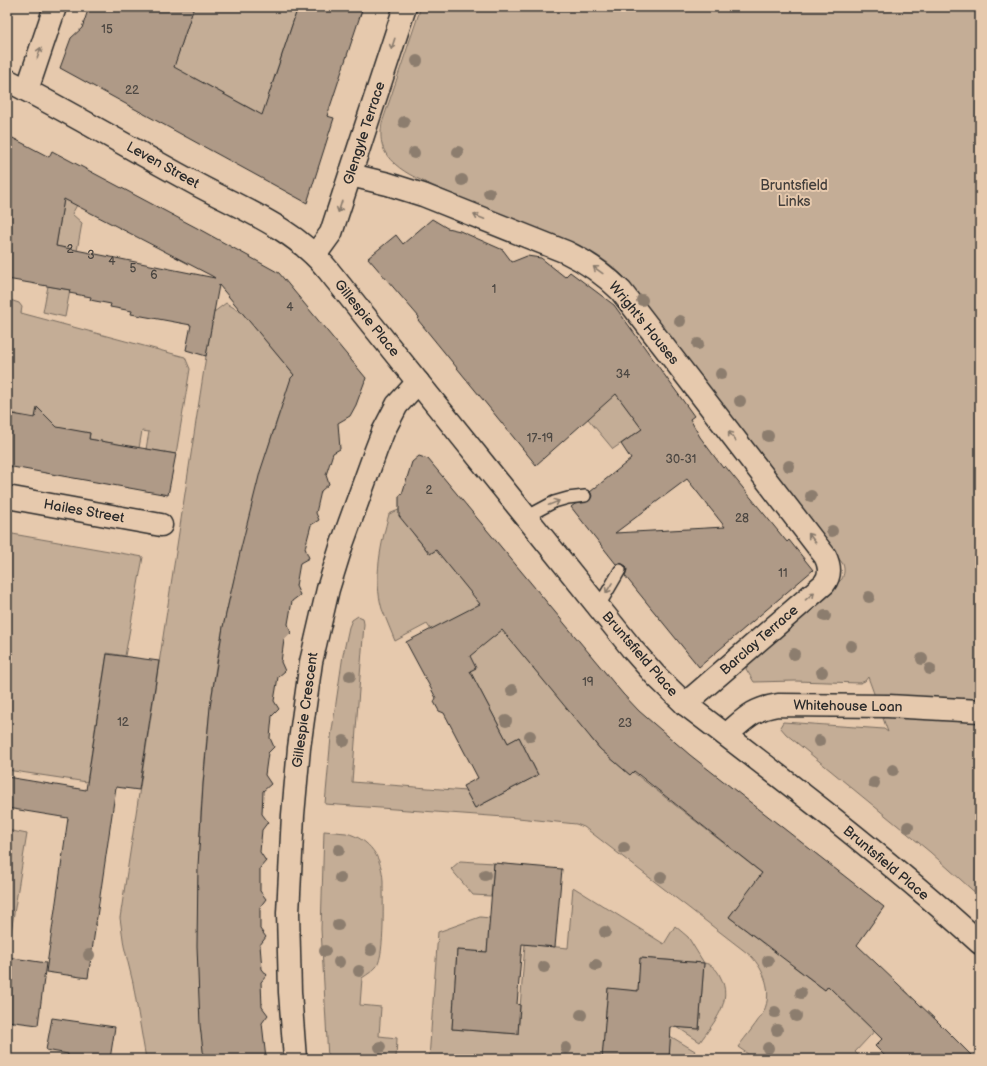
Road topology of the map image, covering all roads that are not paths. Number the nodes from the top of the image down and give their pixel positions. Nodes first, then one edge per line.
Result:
1 (55, 7) edge
2 (405, 7) edge
3 (7, 80) edge
4 (27, 90) junction
5 (351, 175) junction
6 (315, 255) junction
7 (418, 382) junction
8 (585, 496) dead end
9 (7, 497) edge
10 (526, 517) junction
11 (160, 525) dead end
12 (620, 570) dead end
13 (829, 572) joint
14 (599, 606) junction
15 (685, 704) junction
16 (980, 711) edge
17 (726, 735) junction
18 (980, 943) edge
19 (295, 1059) edge

4 -> 1 street
2 -> 5 street, Glengyle Terrace
3 - 4 street, Leven Street
4 - 6 street, Leven Street
5 -> 6 street, Glengyle Terrace
13 -> 5 street, Wright's Houses
6 - 7 street, Gillespie Place
7 - 10 street, Bruntsfield Place
7 - 19 street, Gillespie Crescent
10 -> 8 lane
9 - 11 street, Hailes Street
10 - 14 street, Bruntsfield Place
12 -> 14 lane
15 -> 13 street, Barclay Terrace
14 - 15 street, Bruntsfield Place
15 - 17 street, Bruntsfield Place
16 - 17 street, Whitehouse Loan
17 - 18 street, Bruntsfield Place

